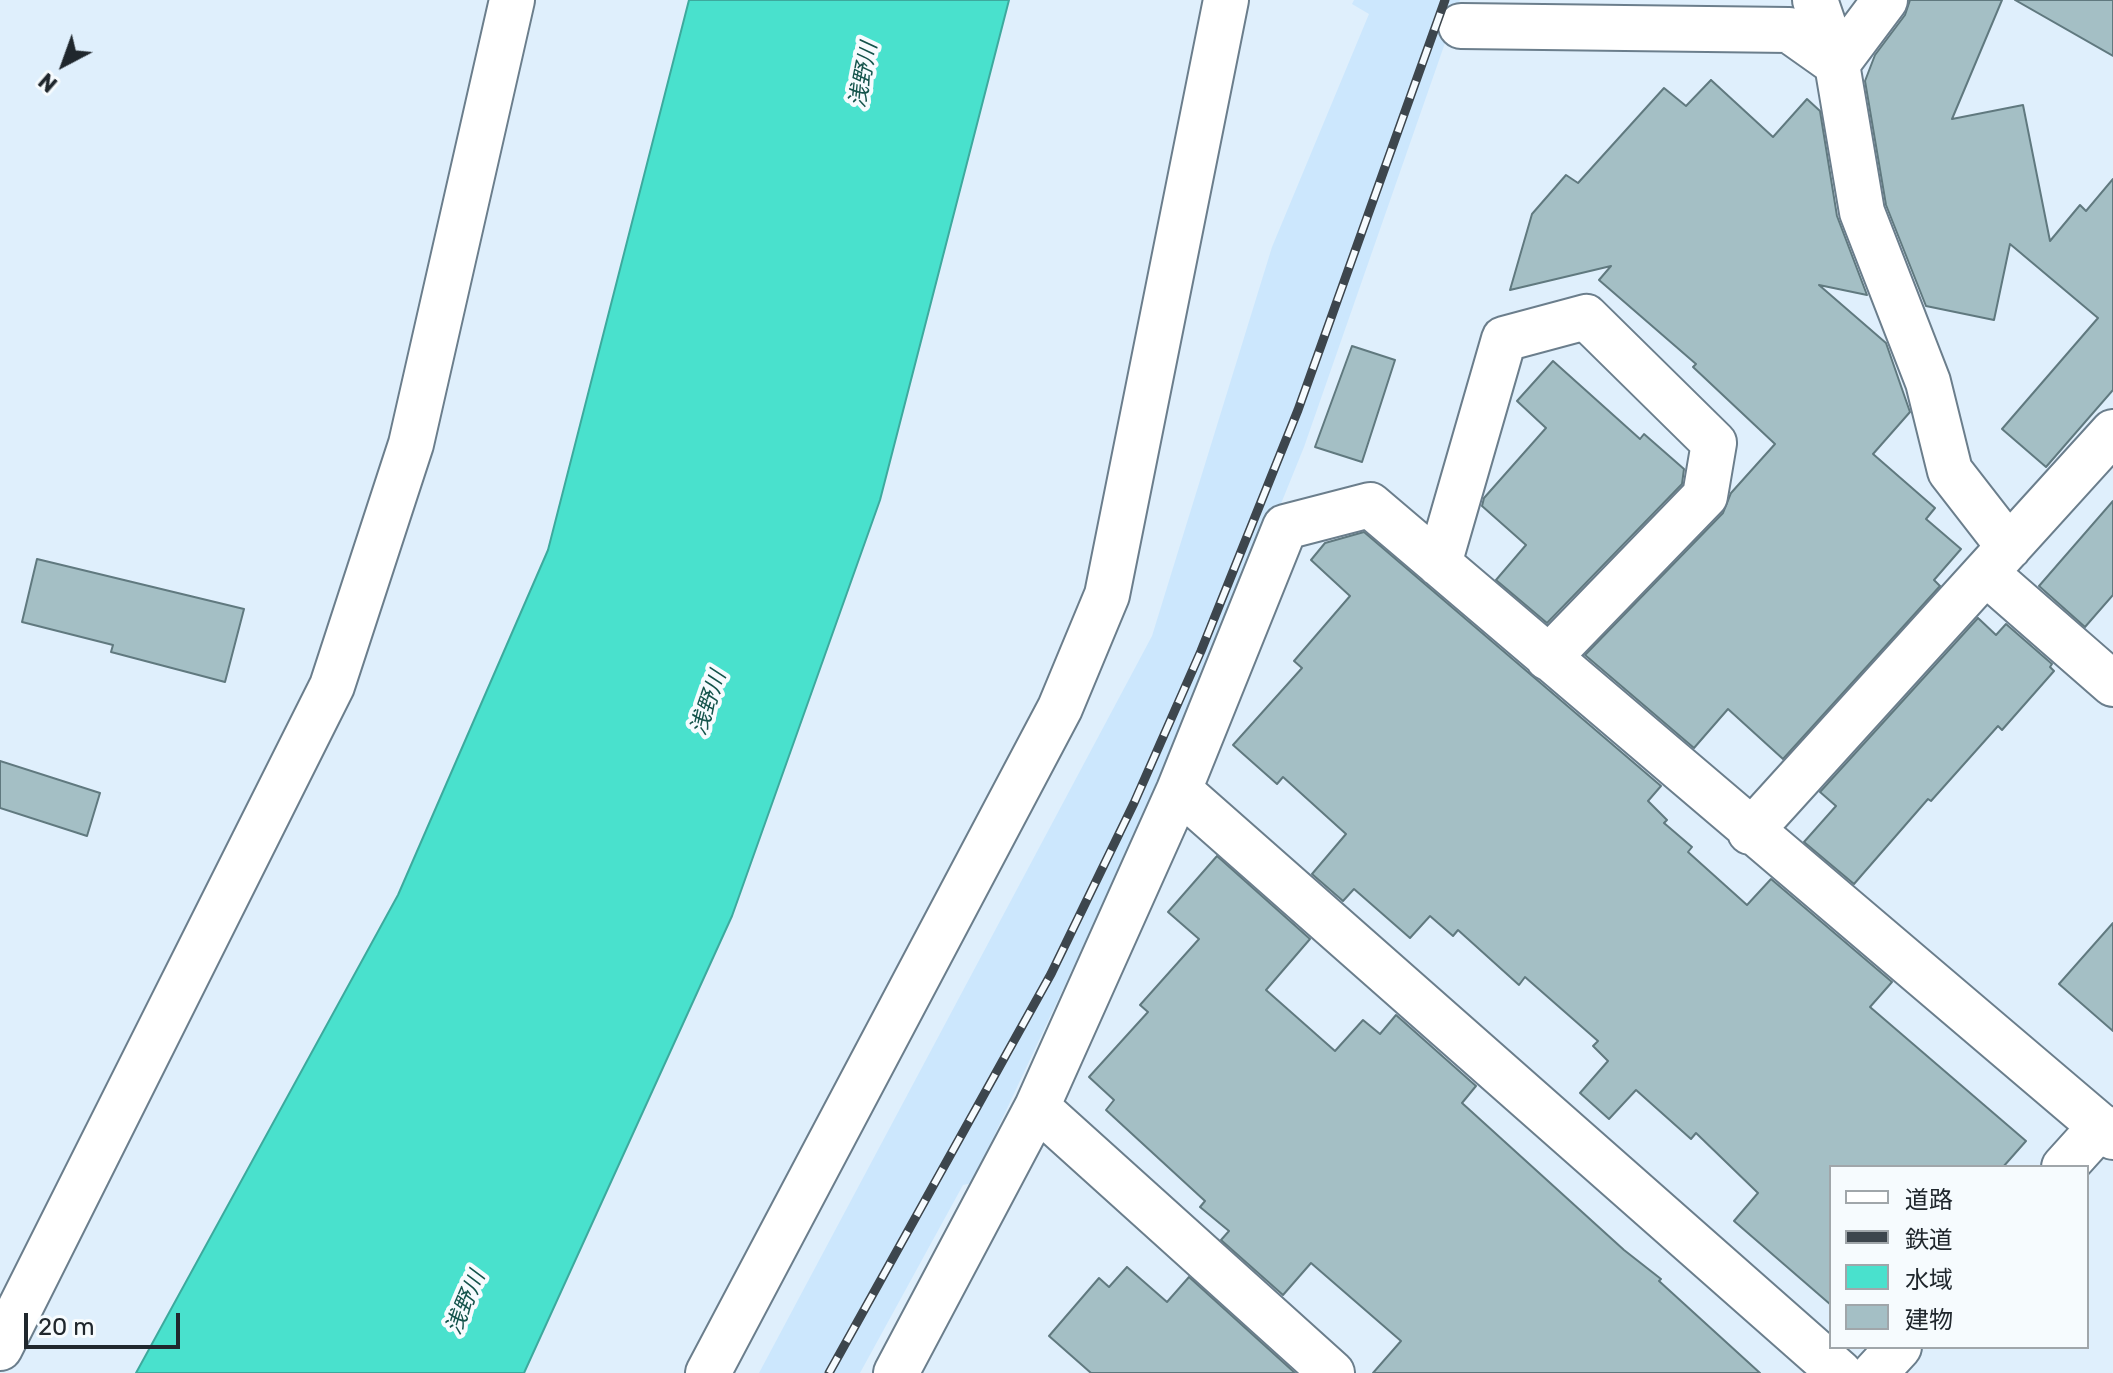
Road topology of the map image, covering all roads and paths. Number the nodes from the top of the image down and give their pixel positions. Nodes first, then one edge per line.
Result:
1 (512, 0) edge
2 (1226, 0) edge
3 (1815, 0) edge
4 (1885, 0) edge
5 (1461, 26) dead end
6 (1837, 64) junction
7 (2113, 432) edge
8 (1998, 561) junction
9 (1439, 564) junction
10 (1548, 658) junction
11 (2113, 684) edge
12 (1179, 790) junction
13 (1750, 832) junction
14 (1037, 1107) junction
15 (2107, 1132) edge
16 (2066, 1165) edge
17 (0, 1348) edge
18 (1897, 1349) edge
19 (708, 1373) edge
20 (896, 1373) edge
21 (1332, 1373) edge
22 (1840, 1373) edge
23 (1875, 1373) edge

1 - 17 street
2 - 19 street
3 - 6 street
4 - 6 street
5 - 6 street
6 - 8 street
7 - 8 street
8 - 11 street
8 - 13 street
9 - 10 street
9 - 10 street
9 - 12 street
10 - 13 street
12 - 14 street
12 - 22 street
13 - 15 street
14 - 20 street
14 - 21 street
15 - 16 street
18 - 23 street

